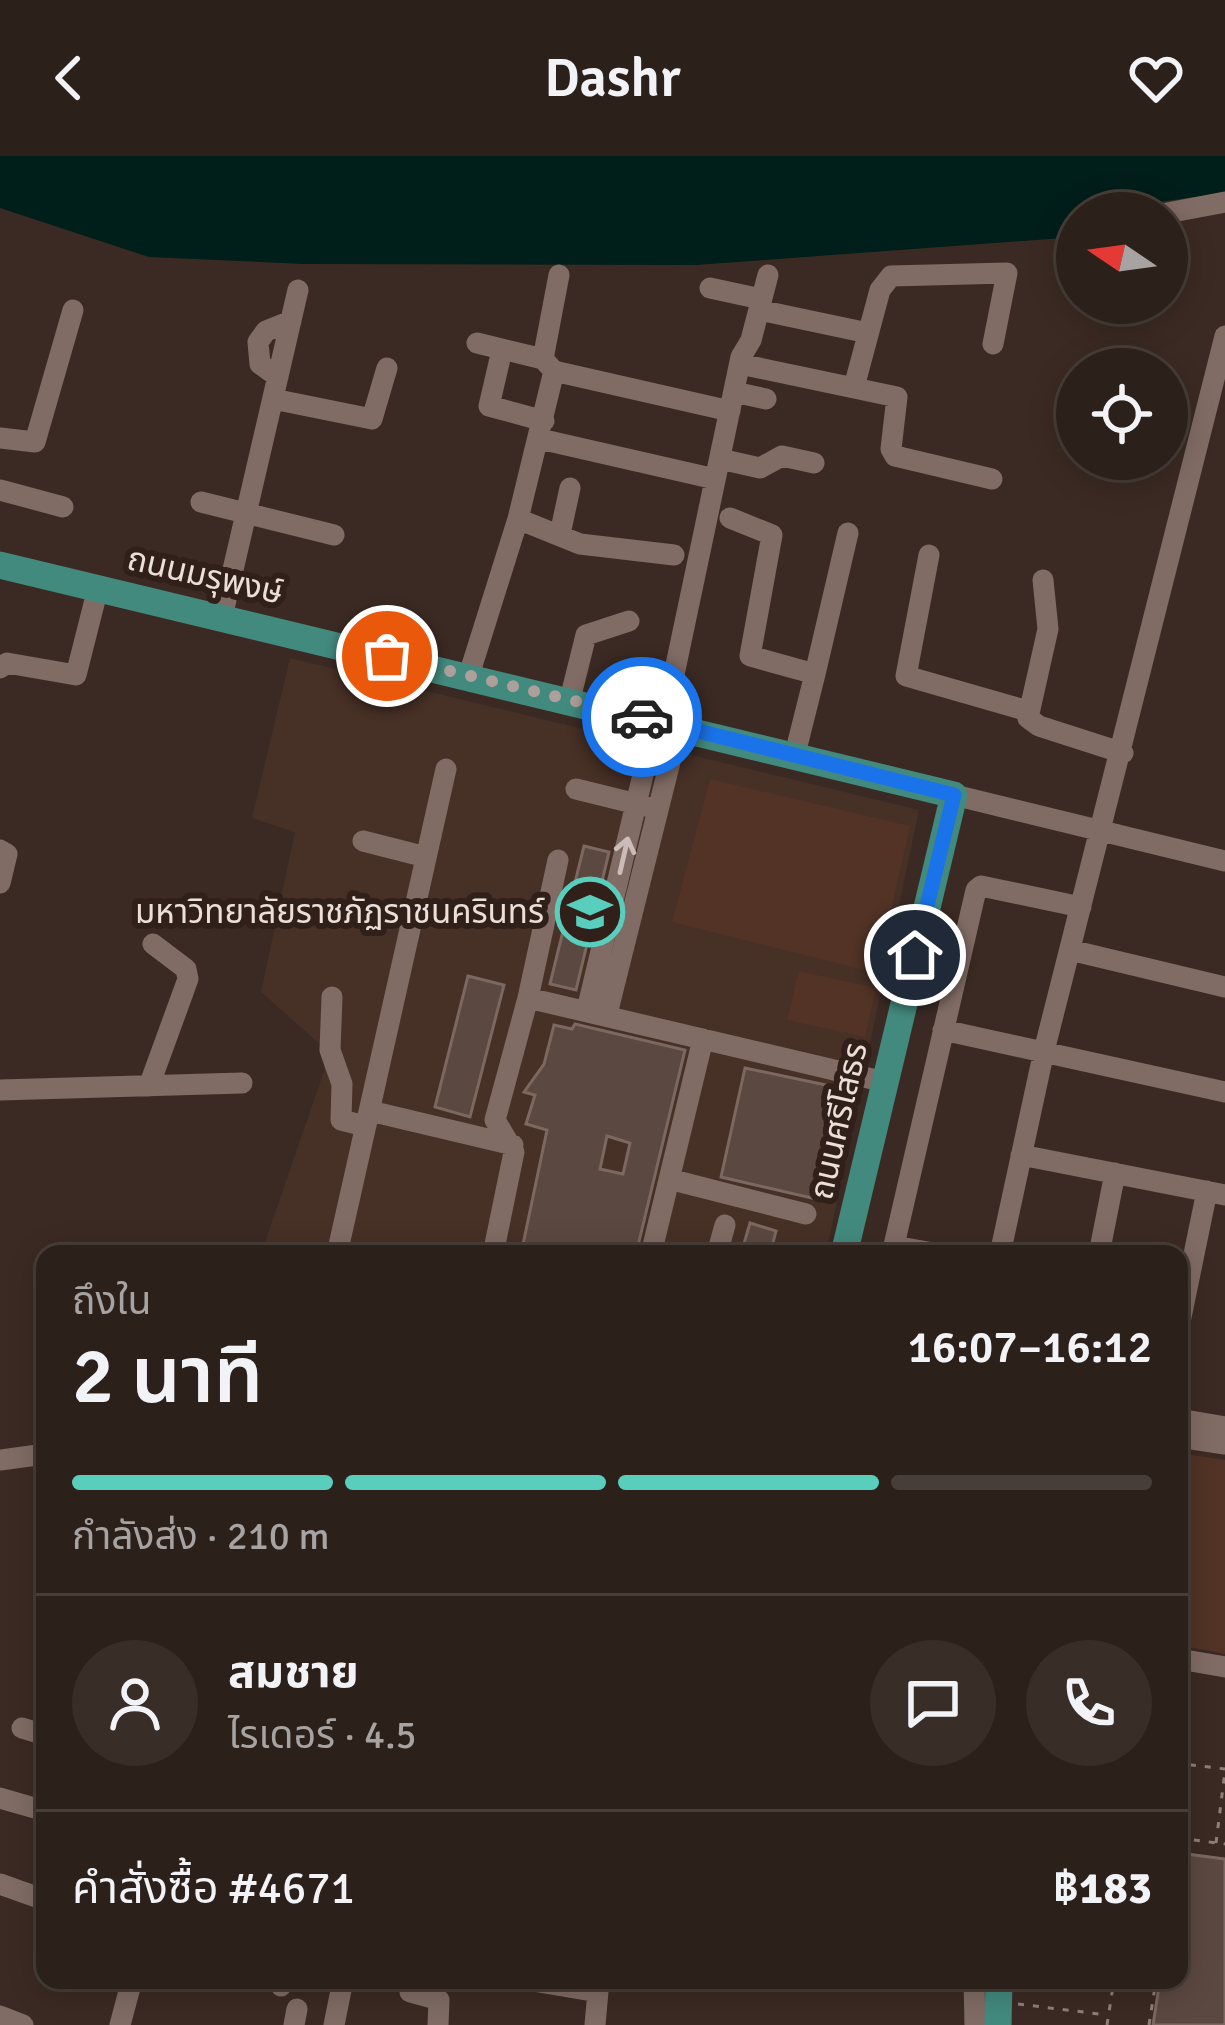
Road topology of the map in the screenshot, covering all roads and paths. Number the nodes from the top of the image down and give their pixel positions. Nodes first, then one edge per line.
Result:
1 (1225, 202) edge
2 (1188, 209) edge
3 (768, 274) dead end
4 (559, 275) dead end
5 (710, 288) dead end
6 (298, 290) dead end
7 (760, 305) junction
8 (73, 310) dead end
9 (868, 332) junction
10 (1225, 336) edge
11 (477, 344) dead end
12 (993, 344) dead end
13 (502, 350) junction
14 (740, 364) junction
15 (548, 365) junction
16 (387, 368) dead end
17 (854, 387) junction
18 (275, 388) junction
19 (766, 399) dead end
20 (732, 401) junction
21 (1216, 412) edge
22 (542, 430) junction
23 (0, 438) edge
24 (814, 464) dead end
25 (717, 469) junction
26 (992, 479) dead end
27 (570, 488) dead end
28 (0, 490) edge
29 (201, 502) dead end
30 (62, 507) dead end
31 (246, 514) junction
32 (730, 518) dead end
33 (518, 519) junction
34 (848, 533) dead end
35 (560, 534) junction
36 (334, 535) dead end
37 (674, 555) dead end
38 (928, 555) dead end
39 (0, 565) edge
40 (1042, 580) dead end
41 (98, 588) junction
42 (223, 617) junction
43 (629, 621) dead end
44 (0, 668) edge
45 (815, 674) junction
46 (469, 675) junction
47 (570, 699) junction
48 (1028, 711) junction
49 (666, 723) junction
50 (1123, 753) junction
51 (795, 754) junction
52 (446, 769) dead end
53 (575, 789) dead end
54 (954, 795) junction
55 (647, 806) junction
56 (1101, 831) junction
57 (363, 841) dead end
58 (0, 850) edge
59 (426, 856) junction
60 (558, 860) dead end
61 (1225, 861) edge
62 (0, 883) edge
63 (1082, 907) junction
64 (152, 944) dead end
65 (1070, 950) junction
66 (1225, 987) edge
67 (332, 997) dead end
68 (528, 998) junction
69 (597, 1012) junction
70 (943, 1030) junction
71 (703, 1039) junction
72 (1044, 1052) junction
73 (885, 1082) junction
74 (242, 1083) dead end
75 (149, 1086) junction
76 (0, 1090) edge
77 (1225, 1092) edge
78 (367, 1118) junction
79 (513, 1145) junction
80 (1022, 1155) junction
81 (1115, 1173) junction
82 (669, 1179) junction
83 (1216, 1193) edge
84 (806, 1214) dead end
85 (725, 1226) dead end
86 (339, 1245) edge
87 (495, 1245) edge
88 (652, 1245) edge
89 (720, 1245) edge
90 (846, 1245) edge
91 (894, 1245) edge
92 (1002, 1245) edge
93 (1101, 1245) edge
94 (1188, 1294) edge
95 (1188, 1420) edge
96 (1225, 1426) edge
97 (1188, 1438) edge
98 (1225, 1444) edge
99 (1, 1454) edge
100 (36, 1454) edge
101 (1188, 1661) edge
102 (1225, 1667) edge
103 (22, 1728) dead end
104 (36, 1733) edge
105 (1188, 1765) edge
106 (1225, 1770) edge
107 (0, 1798) edge
108 (36, 1808) edge
109 (1188, 1839) edge
110 (1216, 1843) junction
111 (1225, 1844) edge
112 (0, 1884) edge
113 (36, 1897) edge
114 (130, 1989) edge
115 (341, 1989) edge
116 (598, 1989) edge
117 (974, 1989) edge
118 (1112, 1989) edge
119 (1155, 1989) edge
120 (410, 1992) dead end
121 (999, 2002) edge
122 (1107, 2015) junction
123 (0, 2016) edge
124 (23, 2025) edge
125 (120, 2025) edge
126 (334, 2025) edge
127 (438, 2025) edge
128 (595, 2025) edge
129 (975, 2025) edge
130 (1108, 2025) edge
131 (1149, 2025) edge

1 - 2 street
3 - 7 street
4 - 15 street
5 - 7 street
6 - 18 street
7 - 9 street
7 - 14 street
8 - 23 street
9 - 12 street
9 - 17 street
10 - 21 street
11 - 13 street
13 - 15 street
13 - 22 street
14 - 17 street
14 - 20 street
15 - 20 street
15 - 22 street
16 - 18 street
17 - 26 street
18 - 31 street
19 - 20 street
20 - 25 street
21 - 50 street
22 - 25 street
22 - 33 street
24 - 25 street
25 - 49 street
27 - 35 street
28 - 30 street
29 - 31 street
31 - 36 street
31 - 42 street
32 - 45 street
33 - 35 street
33 - 46 street
34 - 45 street
35 - 37 street
38 - 48 street
39 - 41 main road, ถนนมรุพงษ์
40 - 48 street
41 - 42 main road, ถนนมรุพงษ์
41 - 44 street
42 - 46 main road, ถนนมรุพงษ์
43 - 47 street
45 - 51 street
46 - 47 main road, ถนนมรุพงษ์
47 - 49 main road, ถนนมรุพงษ์
48 - 50 street
49 - 51 main road, ถนนมรุพงษ์
49 - 55 street
50 - 56 street
51 - 54 main road, ถนนมรุพงษ์
52 - 59 street
53 - 55 street
54 - 56 street
54 - 73 main road, ถนนศรีโสธร
55 - 69 street
56 - 61 street
56 - 63 street
57 - 59 street
58 - 62 street
59 - 78 street
60 - 68 street
63 - 65 street
63 - 70 street
64 - 75 street
65 - 66 street
65 - 72 street
67 - 78 street
68 - 69 street
68 - 79 street
69 - 71 street
70 - 72 street
70 - 91 street
71 - 73 street
71 - 82 street
72 - 77 street
72 - 80 street
73 - 90 main road, ถนนศรีโสธร
74 - 75 street
75 - 76 street
78 - 79 street
78 - 86 street
79 - 87 street
80 - 81 street
80 - 92 street
81 - 83 street
81 - 93 street
82 - 84 street
82 - 88 street
83 - 94 street
85 - 89 street
95 - 96 street
97 - 98 street
99 - 100 street
101 - 102 street
103 - 104 street
105 - 106 path
106 - 110 path
107 - 108 street
109 - 110 path
110 - 111 path
112 - 113 street
114 - 125 street
115 - 126 street
116 - 128 street
117 - 129 street
118 - 122 path
119 - 131 path
120 - 127 street
121 - 122 path
122 - 130 path
123 - 124 street

